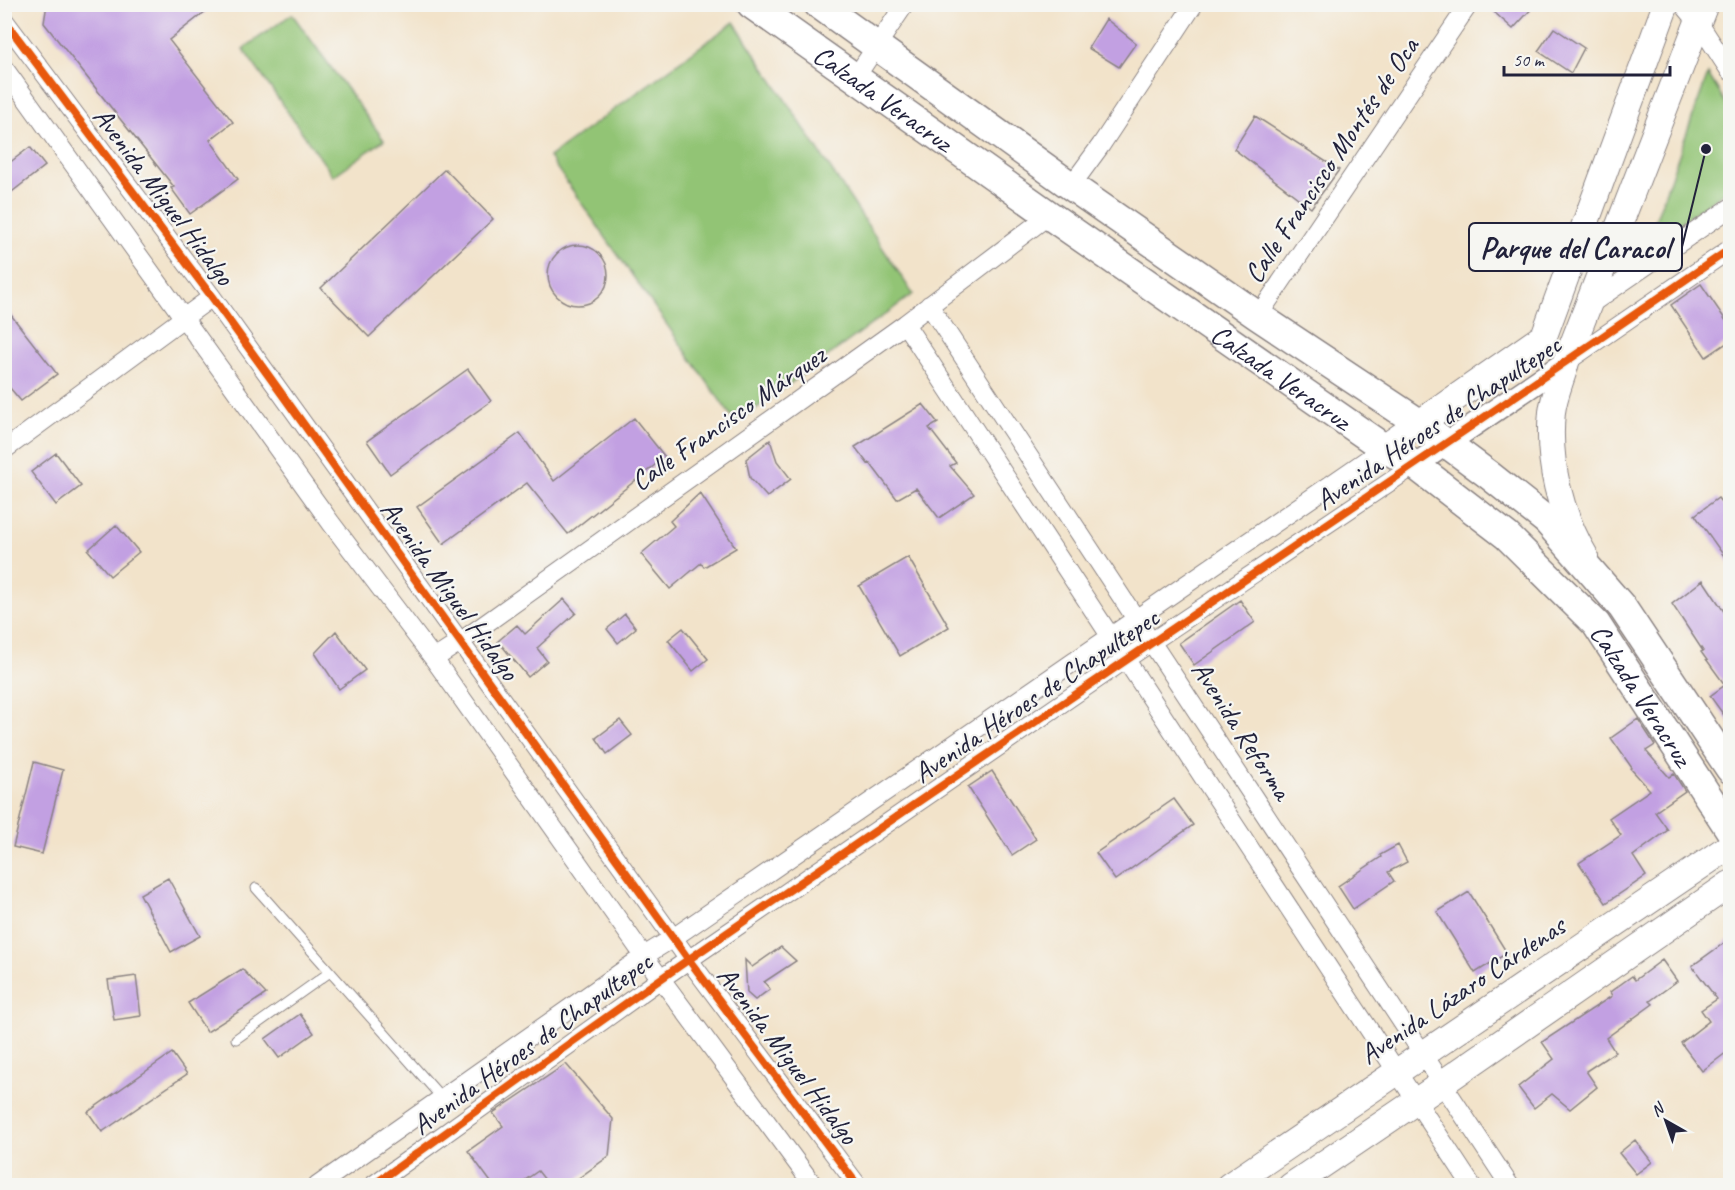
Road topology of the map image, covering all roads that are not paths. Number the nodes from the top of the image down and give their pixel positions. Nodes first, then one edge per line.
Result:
1 (751, 4) edge
2 (818, 4) edge
3 (905, 4) edge
4 (1194, 4) edge
5 (1469, 4) edge
6 (1666, 4) edge
7 (1696, 10) edge
8 (4, 20) edge
9 (877, 46) junction
10 (4, 68) edge
11 (1731, 71) edge
12 (855, 78) junction
13 (1071, 186) junction
14 (1731, 208) edge
15 (1049, 215) junction
16 (1731, 249) edge
17 (212, 297) junction
18 (929, 305) junction
19 (1589, 305) junction
20 (1258, 316) junction
21 (183, 318) junction
22 (905, 324) junction
23 (1544, 336) junction
24 (1566, 362) junction
25 (1419, 423) junction
26 (1448, 444) junction
27 (1384, 448) junction
28 (4, 450) edge
29 (1415, 465) junction
30 (1600, 582) junction
31 (1136, 618) junction
32 (1111, 638) junction
33 (460, 642) junction
34 (1152, 643) junction
35 (434, 658) junction
36 (1126, 659) junction
37 (1731, 769) edge
38 (1731, 830) edge
39 (1731, 846) edge
40 (1731, 884) edge
41 (256, 888) dead end
42 (673, 938) junction
43 (644, 956) junction
44 (688, 960) junction
45 (330, 972) junction
46 (662, 978) junction
47 (237, 1038) dead end
48 (1423, 1054) junction
49 (1397, 1072) junction
50 (1443, 1083) junction
51 (441, 1098) junction
52 (1416, 1101) junction
53 (459, 1124) junction
54 (317, 1185) edge
55 (372, 1185) edge
56 (814, 1185) edge
57 (858, 1185) edge
58 (1229, 1185) edge
59 (1291, 1185) edge
60 (1472, 1185) edge
61 (1510, 1185) edge

1 - 12 main road, Calzada Veracruz
2 - 9 main road, Calzada Veracruz
3 - 9 street
4 - 13 street
5 - 20 street, Calle Francisco Montés de Oca
6 - 23 main road
7 - 11 street
7 - 19 main road
8 - 17 street, Avenida Miguel Hidalgo
9 - 12 street
9 - 13 main road, Calzada Veracruz
10 - 21 street, Avenida Miguel Hidalgo
12 - 15 main road, Calzada Veracruz
13 - 20 main road, Calzada Veracruz
14 - 19 street, Avenida Héroes de Chapultepec
15 - 18 street, Calle Francisco Márquez
15 - 27 main road, Calzada Veracruz
16 - 24 street, Avenida Héroes de Chapultepec
17 - 21 street
17 - 33 street, Avenida Miguel Hidalgo
18 - 22 street, Calle Francisco Márquez
18 - 31 street, Avenida Reforma
19 - 23 street, Avenida Héroes de Chapultepec
19 - 24 main road
20 - 25 main road, Calzada Veracruz
21 - 28 street
21 - 35 street, Avenida Miguel Hidalgo
22 - 32 street, Avenida Reforma
22 - 33 street, Calle Francisco Márquez
23 - 25 main road, Avenida Héroes de Chapultepec
24 - 26 street, Avenida Héroes de Chapultepec
24 - 30 main road
25 - 26 main road, Calzada Veracruz
25 - 27 main road, Avenida Héroes de Chapultepec
26 - 29 street, Avenida Héroes de Chapultepec
26 - 30 main road, Calzada Veracruz
27 - 29 main road, Calzada Veracruz
27 - 31 street, Avenida Héroes de Chapultepec
29 - 34 street, Avenida Héroes de Chapultepec
29 - 38 main road, Calzada Veracruz
30 - 37 main road, Calzada Veracruz
31 - 32 street, Avenida Héroes de Chapultepec
31 - 34 street, Avenida Reforma
32 - 36 street, Avenida Reforma
32 - 42 street, Avenida Héroes de Chapultepec
33 - 35 street, Calle Francisco Márquez
33 - 42 street, Avenida Miguel Hidalgo
34 - 36 street, Avenida Héroes de Chapultepec
34 - 48 street, Avenida Reforma
35 - 43 street, Avenida Miguel Hidalgo
36 - 44 street, Avenida Héroes de Chapultepec
36 - 49 street, Avenida Reforma
39 - 48 main road, Avenida Lázaro Cárdenas
40 - 50 main road
41 - 45 lane
42 - 43 street, Avenida Héroes de Chapultepec
42 - 44 street, Avenida Miguel Hidalgo
43 - 46 street, Avenida Miguel Hidalgo
43 - 51 street, Avenida Héroes de Chapultepec
44 - 46 street, Avenida Héroes de Chapultepec
44 - 57 street, Avenida Miguel Hidalgo
45 - 47 lane
45 - 51 lane
46 - 53 street, Avenida Héroes de Chapultepec
46 - 56 street, Avenida Miguel Hidalgo
48 - 49 main road, Avenida Lázaro Cárdenas
48 - 50 street, Avenida Reforma
49 - 52 street, Avenida Reforma
49 - 58 main road, Avenida Lázaro Cárdenas
50 - 52 main road
50 - 61 street, Avenida Reforma
51 - 53 street
51 - 54 street, Avenida Héroes de Chapultepec
52 - 59 main road
52 - 60 street, Avenida Reforma
53 - 55 street, Avenida Héroes de Chapultepec

